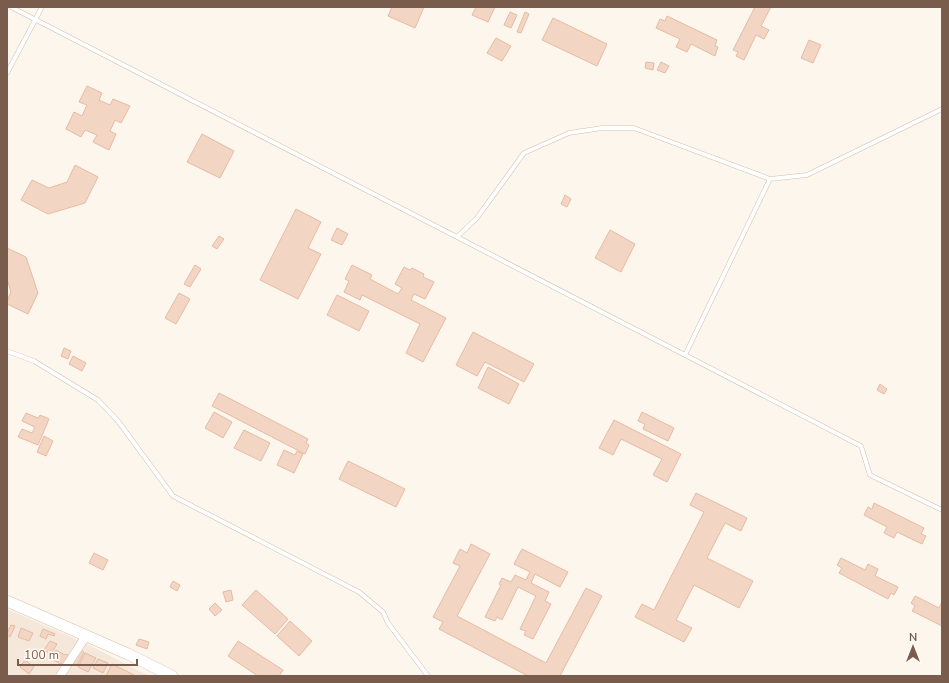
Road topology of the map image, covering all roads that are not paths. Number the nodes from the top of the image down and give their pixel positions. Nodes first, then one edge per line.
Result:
1 (11, 7) edge
2 (42, 7) edge
3 (35, 20) junction
4 (7, 73) edge
5 (942, 109) edge
6 (770, 179) junction
7 (457, 237) junction
8 (7, 351) edge
9 (685, 355) junction
10 (942, 510) edge
11 (7, 600) edge
12 (86, 636) junction
13 (60, 676) edge
14 (172, 676) edge
15 (428, 676) edge

1 - 3 lane
2 - 3 lane
3 - 4 lane
3 - 7 lane
5 - 6 lane
6 - 7 lane
6 - 9 lane
7 - 9 lane
8 - 15 lane
9 - 10 lane
11 - 12 main road
12 - 13 street
12 - 14 main road

